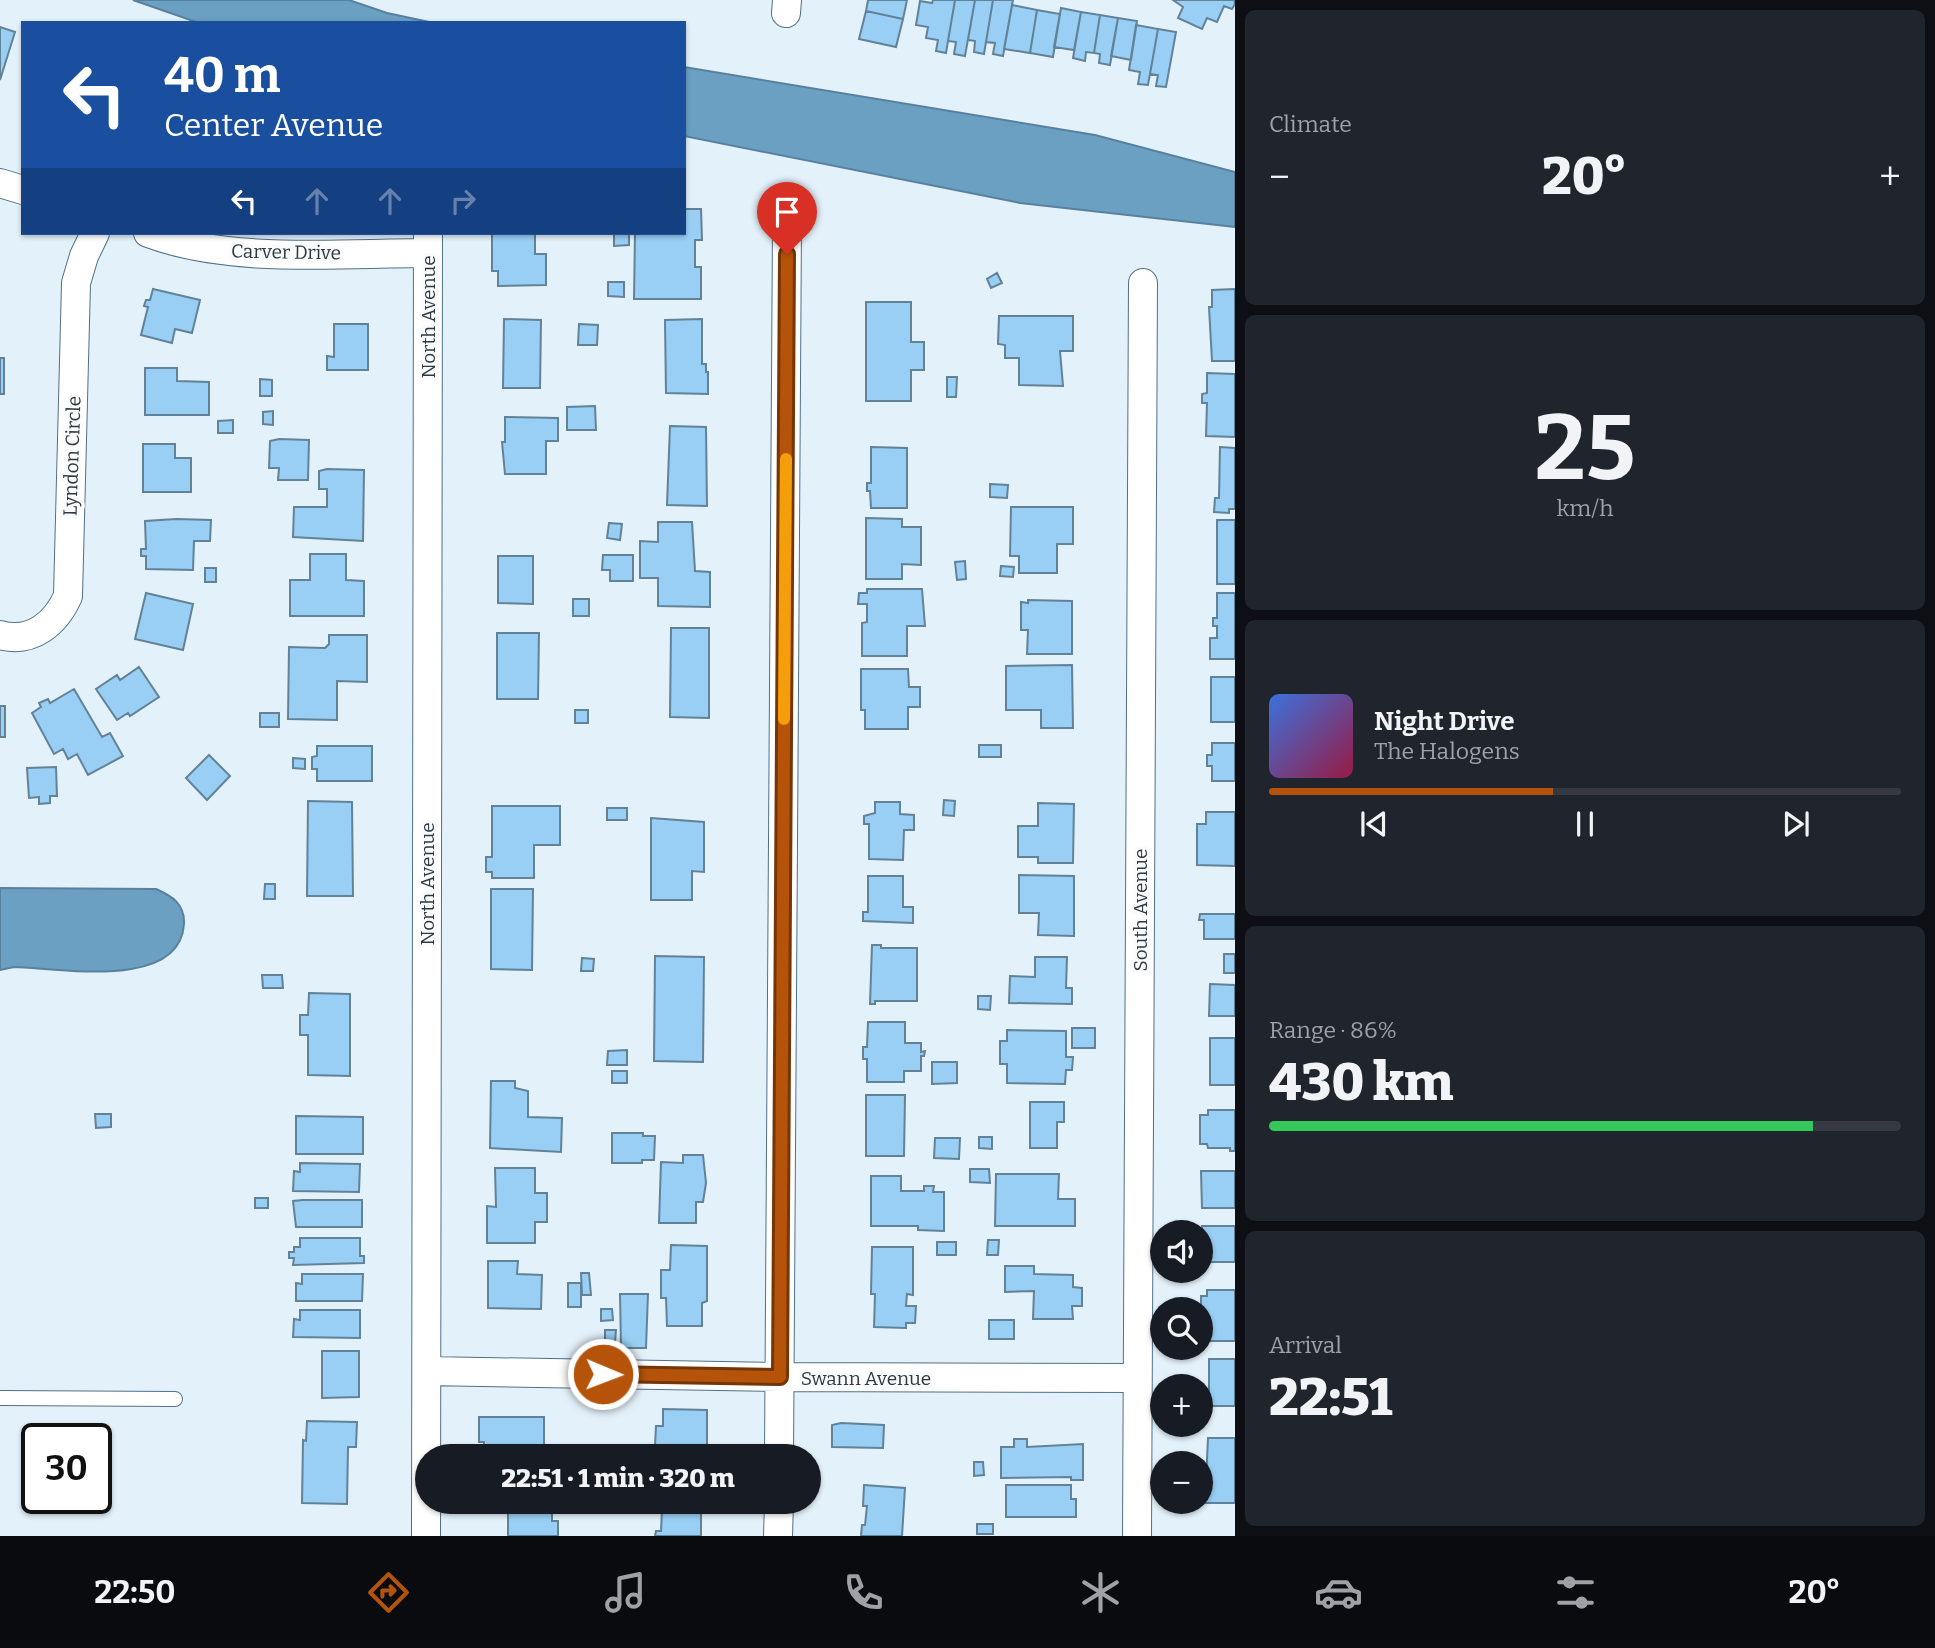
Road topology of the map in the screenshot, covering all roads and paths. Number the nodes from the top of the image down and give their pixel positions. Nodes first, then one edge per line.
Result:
1 (0, 183) edge
2 (21, 189) edge
3 (787, 226) dead end
4 (94, 235) edge
5 (154, 235) edge
6 (428, 243) edge
7 (1143, 283) dead end
8 (0, 635) edge
9 (426, 1371) junction
10 (780, 1377) junction
11 (1138, 1378) junction
12 (0, 1398) edge
13 (174, 1399) dead end
14 (779, 1444) edge
15 (779, 1514) edge
16 (426, 1536) edge
17 (778, 1536) edge
18 (1137, 1536) edge

1 - 2 street
3 - 10 street
4 - 8 street, Lyndon Circle
5 - 6 street, Carver Drive
6 - 9 street, North Avenue
7 - 11 street, South Avenue
9 - 10 street, Swann Avenue
9 - 16 street, North Avenue
10 - 11 street, Swann Avenue
10 - 14 street
11 - 18 street, South Avenue
12 - 13 lane
15 - 17 street

